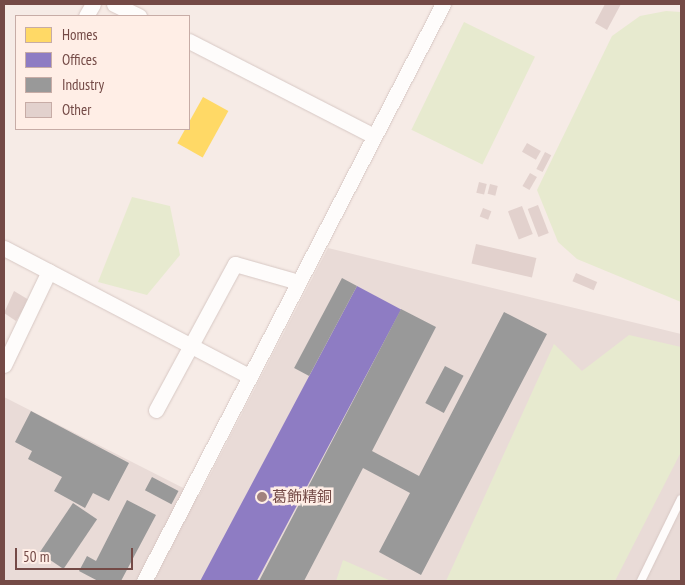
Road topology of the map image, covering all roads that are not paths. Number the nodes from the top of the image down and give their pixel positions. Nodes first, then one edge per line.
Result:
1 (93, 4) edge
2 (114, 4) edge
3 (443, 4) edge
4 (87, 15) edge
5 (137, 15) edge
6 (190, 43) edge
7 (374, 136) junction
8 (4, 248) edge
9 (49, 271) junction
10 (298, 282) junction
11 (191, 346) junction
12 (4, 365) edge
13 (249, 376) junction
14 (156, 410) dead end
15 (681, 499) edge
16 (144, 581) edge
17 (641, 581) edge

1 - 4 street
2 - 5 street
3 - 7 street
6 - 7 street
7 - 10 street
8 - 9 street
9 - 11 street
9 - 12 street
10 - 11 street
10 - 13 street
11 - 13 street
11 - 14 street
13 - 16 street
15 - 17 lane

